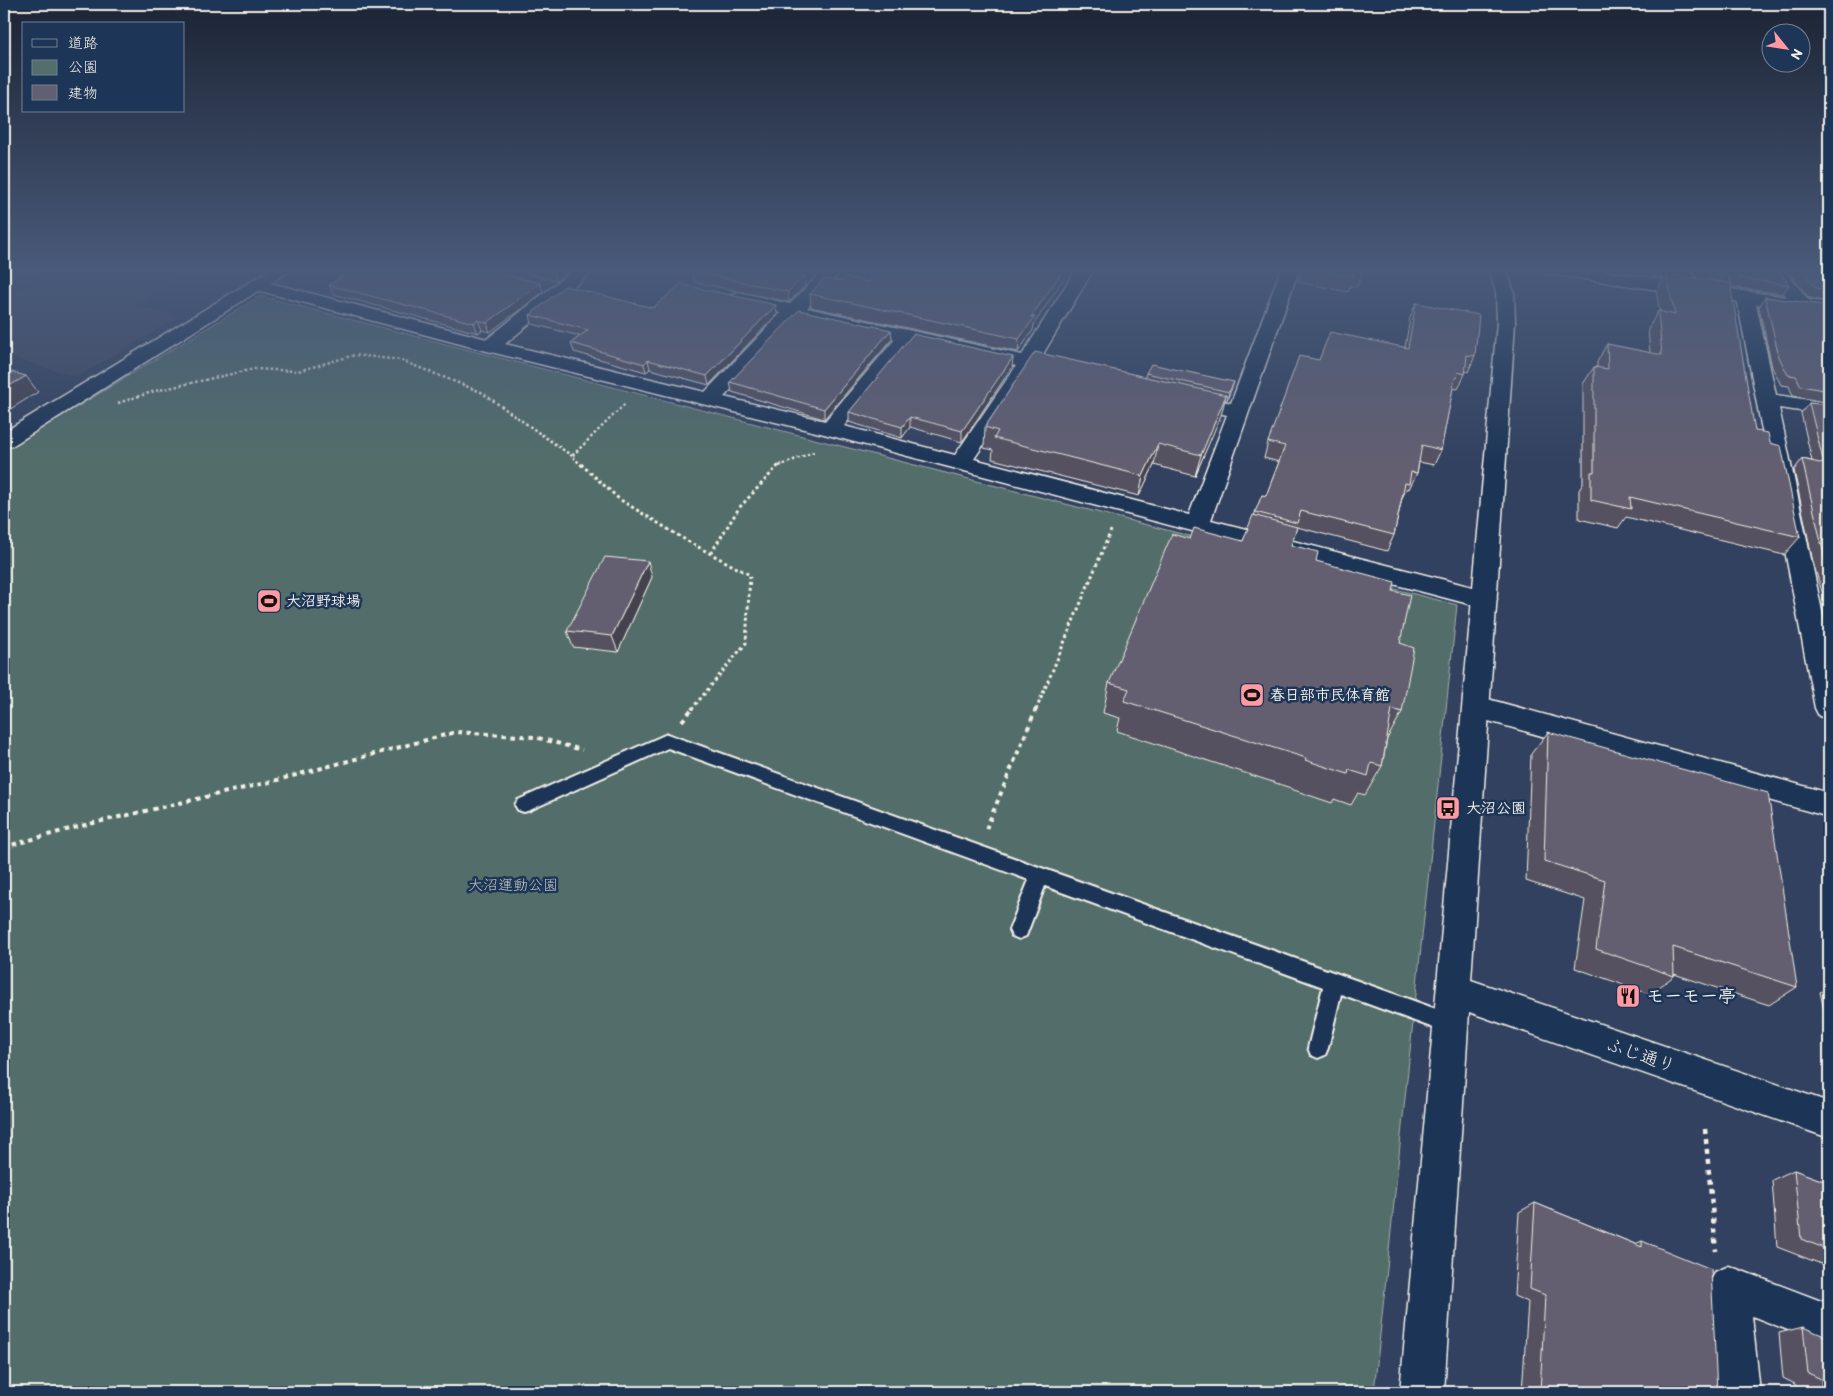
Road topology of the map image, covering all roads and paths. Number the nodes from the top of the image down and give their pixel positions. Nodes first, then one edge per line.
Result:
1 (178, 334) edge
2 (445, 334) edge
3 (505, 334) edge
4 (772, 334) edge
5 (904, 334) edge
6 (1045, 334) edge
7 (1266, 334) edge
8 (1505, 334) edge
9 (1753, 334) edge
10 (908, 335) junction
11 (490, 346) junction
12 (1028, 362) junction
13 (1085, 375) edge
14 (1171, 395) edge
15 (710, 399) junction
16 (630, 400) dead end
17 (1765, 400) junction
18 (110, 405) dead end
19 (1829, 409) edge
20 (1238, 411) junction
21 (830, 429) junction
22 (6, 438) edge
23 (812, 447) dead end
24 (572, 456) junction
25 (960, 464) junction
26 (1104, 523) dead end
27 (1197, 526) junction
28 (711, 553) junction
29 (1484, 599) junction
30 (1819, 609) edge
31 (1823, 652) edge
32 (1477, 708) junction
33 (1829, 708) edge
34 (667, 741) junction
35 (587, 752) dead end
36 (524, 805) dead end
37 (1829, 805) edge
38 (4, 847) edge
39 (976, 853) junction
40 (1040, 876) junction
41 (1019, 930) dead end
42 (1334, 982) junction
43 (1451, 1007) junction
44 (1318, 1048) dead end
45 (1829, 1120) edge
46 (1705, 1129) dead end
47 (1729, 1286) junction
48 (1829, 1325) edge
49 (1422, 1392) edge
50 (1738, 1392) edge

1 - 22 street
2 - 11 street
3 - 11 street
4 - 15 street
5 - 10 street
6 - 12 street
7 - 20 street
8 - 29 street
9 - 17 street
10 - 12 street
10 - 21 street
11 - 15 street
12 - 13 street
12 - 25 street
14 - 20 street
15 - 21 street
16 - 24 path
17 - 19 street
17 - 30 street
18 - 24 path
20 - 27 street
21 - 25 street
23 - 28 path
24 - 28 path
25 - 27 street
26 - 39 path
27 - 29 street
28 - 34 path
29 - 32 street
30 - 31 street
31 - 33 street
32 - 37 street
32 - 43 street
34 - 36 lane
34 - 39 lane
35 - 38 path
39 - 40 lane
40 - 41 lane
40 - 42 lane
42 - 43 lane
42 - 44 lane
43 - 45 street, ふじ通り
43 - 49 street
46 - 47 path
47 - 48 street
47 - 50 street

